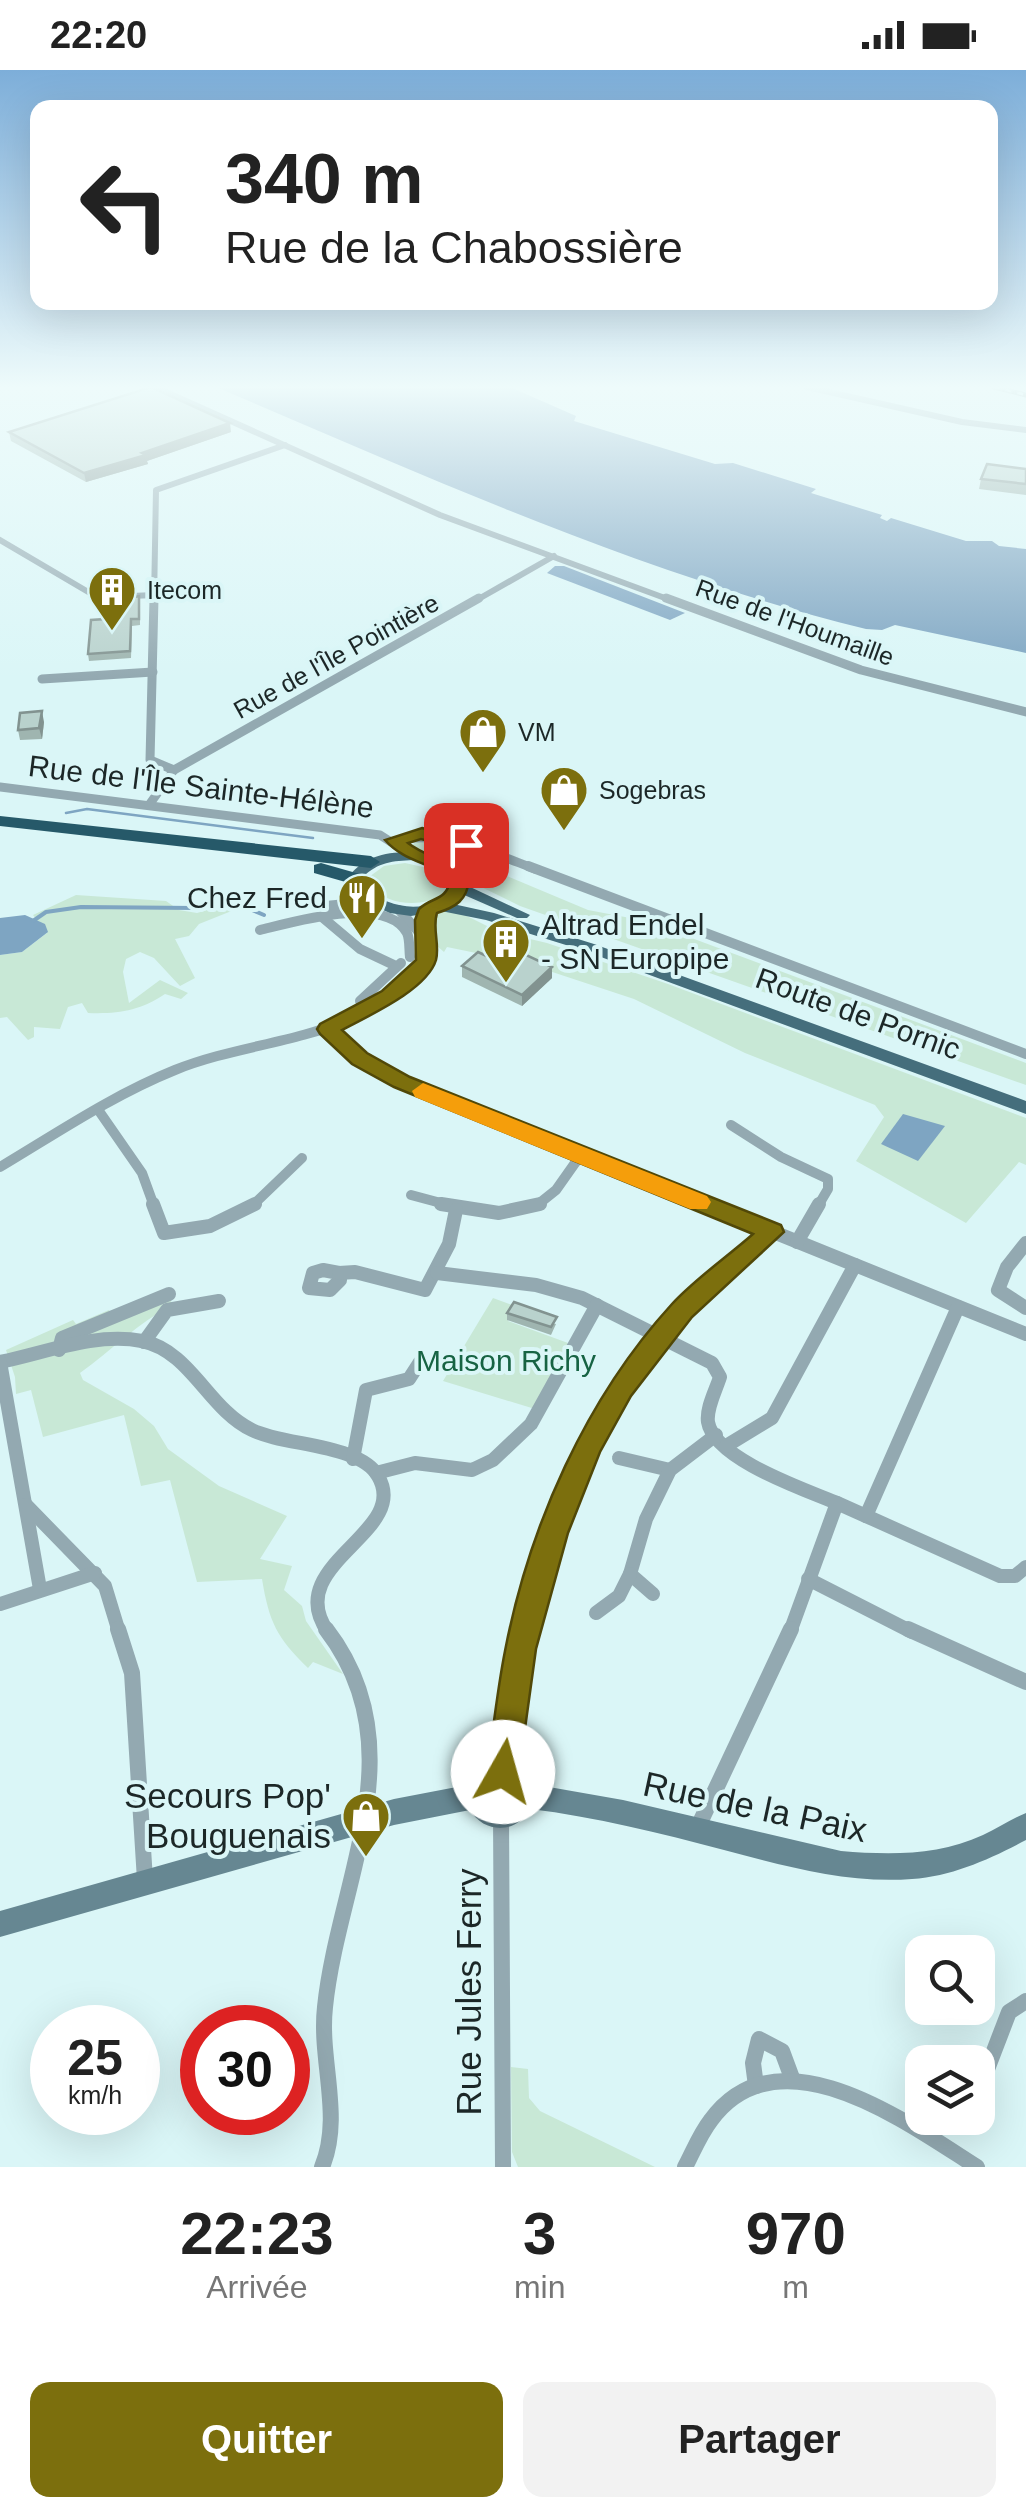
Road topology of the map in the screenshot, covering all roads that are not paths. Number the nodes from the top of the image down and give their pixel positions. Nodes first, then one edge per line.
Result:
1 (171, 485) edge
2 (373, 485) edge
3 (0, 540) edge
4 (554, 556) junction
5 (155, 594) junction
6 (152, 672) junction
7 (42, 679) dead end
8 (1026, 712) edge
9 (174, 770) junction
10 (0, 786) edge
11 (150, 805) junction
12 (0, 825) edge
13 (394, 840) junction
14 (413, 856) junction
15 (377, 860) junction
16 (356, 884) junction
17 (460, 887) junction
18 (375, 904) junction
19 (442, 908) junction
20 (328, 909) junction
21 (399, 910) junction
22 (260, 930) dead end
23 (426, 941) junction
24 (410, 957) junction
25 (426, 960) junction
26 (396, 966) junction
27 (360, 1000) dead end
28 (328, 1029) junction
29 (1026, 1054) edge
30 (1026, 1096) edge
31 (1026, 1108) edge
32 (99, 1111) junction
33 (731, 1124) dead end
34 (580, 1156) junction
35 (302, 1158) dead end
36 (0, 1167) edge
37 (411, 1195) dead end
38 (456, 1210) junction
39 (772, 1232) junction
40 (797, 1242) junction
41 (1026, 1243) edge
42 (855, 1265) junction
43 (340, 1273) dead end
44 (437, 1273) junction
45 (169, 1294) dead end
46 (218, 1301) dead end
47 (597, 1305) junction
48 (958, 1307) junction
49 (1026, 1308) edge
50 (1026, 1334) edge
51 (662, 1336) junction
52 (144, 1342) junction
53 (59, 1350) junction
54 (0, 1362) edge
55 (420, 1362) dead end
56 (721, 1441) junction
57 (353, 1458) junction
58 (619, 1458) dead end
59 (670, 1470) junction
60 (376, 1472) junction
61 (837, 1503) junction
62 (26, 1505) junction
63 (866, 1516) junction
64 (1026, 1567) edge
65 (96, 1574) junction
66 (630, 1574) junction
67 (808, 1580) junction
68 (40, 1589) junction
69 (653, 1594) dead end
70 (0, 1604) edge
71 (596, 1613) dead end
72 (1026, 1682) edge
73 (503, 1772) junction
74 (522, 1795) junction
75 (478, 1796) junction
76 (501, 1816) junction
77 (366, 1820) junction
78 (1026, 1826) edge
79 (697, 1830) junction
80 (145, 1880) junction
81 (0, 1924) edge
82 (1026, 2001) edge
83 (995, 2047) edge
84 (792, 2078) junction
85 (756, 2086) junction
86 (322, 2167) edge
87 (502, 2167) edge
88 (685, 2167) edge
89 (977, 2167) edge

1 - 5 street
2 - 4 street, Rue de l'Houmaille
3 - 5 street
4 - 8 street, Rue de l'Houmaille
4 - 9 street, Rue de l'Île Pointière
5 - 6 street
6 - 7 street
6 - 9 street
9 - 11 street, Rue de l'Île Pointière
10 - 11 street, Rue de l'Île Sainte-Hélène
11 - 13 street, Rue de l'Île Sainte-Hélène
12 - 15 highway
12 - 16 highway
13 - 14 street
13 - 15 street
13 - 29 street, Rue de l'Île Sainte-Hélène
14 - 15 main road
14 - 17 main road, Route de Pornic
15 - 16 main road
16 - 18 main road
16 - 20 street
17 - 19 main road
17 - 30 main road, Route de Pornic
18 - 20 street
18 - 21 main road, Route de Pornic
19 - 21 main road, Route de Pornic
19 - 23 street
19 - 31 main road, Route de Pornic
20 - 22 street
20 - 24 street
20 - 26 street
21 - 23 street
23 - 25 street
24 - 25 street
24 - 26 street
25 - 28 street
26 - 27 street
28 - 32 street
28 - 34 street
32 - 35 street
32 - 36 street
33 - 40 street
34 - 38 street
34 - 39 street
37 - 38 street
38 - 44 street
39 - 40 street
39 - 51 street
40 - 42 street
41 - 49 street
42 - 48 street
42 - 56 street
43 - 44 street
44 - 47 street
45 - 53 street
46 - 52 street
47 - 51 street
47 - 60 street
48 - 50 street
48 - 63 street
51 - 56 street
51 - 73 street
52 - 53 street
52 - 57 street
53 - 54 street
54 - 62 street
55 - 57 street
56 - 59 street
56 - 61 street
57 - 60 street
58 - 59 street
59 - 66 street
60 - 77 street
61 - 63 street
61 - 67 street
62 - 65 street
62 - 68 street
63 - 64 street
65 - 68 street
65 - 80 street
66 - 69 street
66 - 71 street
67 - 72 street
67 - 79 street
68 - 70 street
73 - 74 street
73 - 75 street
74 - 76 street
74 - 79 street, Rue de la Paix
75 - 76 street
75 - 77 street
76 - 87 street, Rue Jules Ferry
77 - 80 street
77 - 86 street
78 - 79 street, Rue de la Paix
80 - 81 street
82 - 83 street
84 - 85 street
84 - 85 street
84 - 89 street
85 - 88 street

